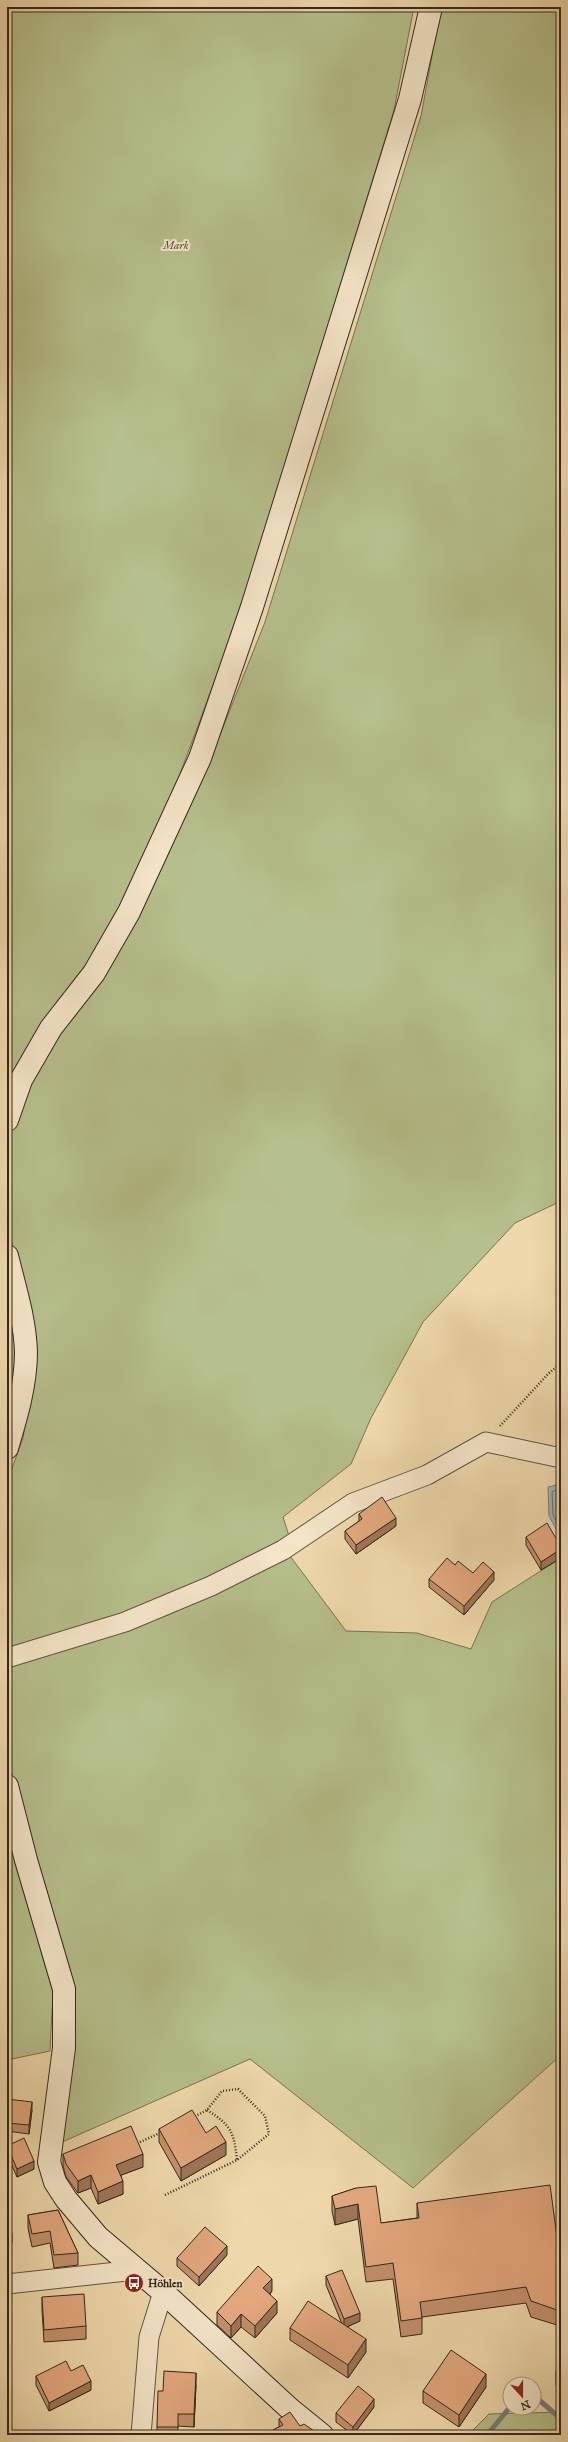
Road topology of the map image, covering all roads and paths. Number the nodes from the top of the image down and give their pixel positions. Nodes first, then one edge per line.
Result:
1 (430, 7) edge
2 (7, 1120) edge
3 (7, 1256) edge
4 (561, 1364) edge
5 (486, 1442) junction
6 (7, 1448) edge
7 (561, 1458) edge
8 (7, 1658) edge
9 (7, 1786) edge
10 (207, 2110) junction
11 (187, 2120) edge
12 (167, 2130) edge
13 (140, 2142) edge
14 (237, 2160) junction
15 (165, 2195) dead end
16 (136, 2270) junction
17 (7, 2284) edge
18 (163, 2292) junction
19 (141, 2435) edge
20 (322, 2435) edge

1 - 2 street
3 - 6 street
4 - 5 path
5 - 7 street
5 - 8 street
9 - 16 street
10 - 11 path
10 - 14 path
10 - 14 path
12 - 13 path
14 - 15 path
16 - 17 street
16 - 18 street
18 - 19 street
18 - 20 street

